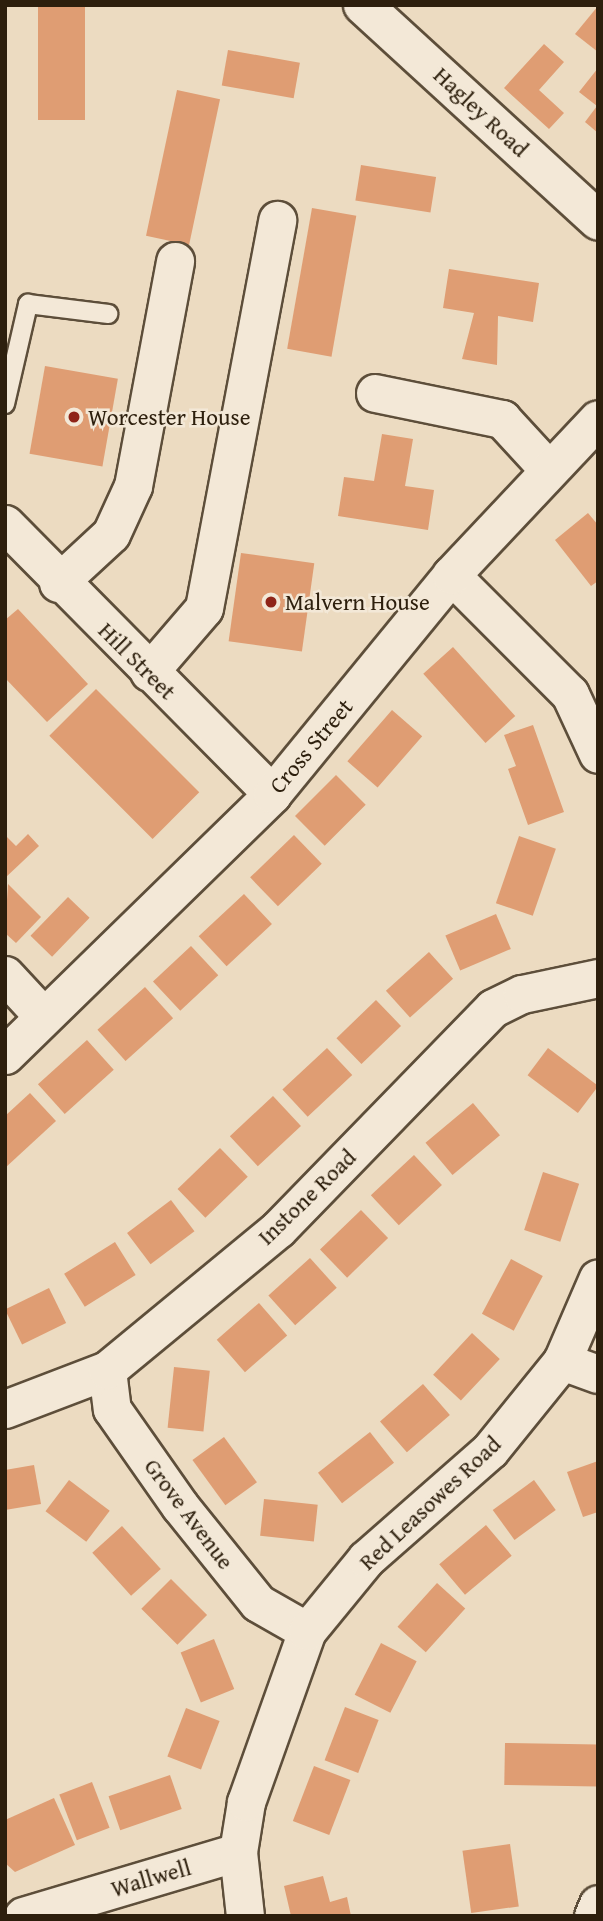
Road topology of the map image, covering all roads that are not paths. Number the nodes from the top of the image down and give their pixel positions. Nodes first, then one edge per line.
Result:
1 (363, 5) edge
2 (276, 220) dead end
3 (598, 220) edge
4 (175, 261) dead end
5 (108, 314) dead end
6 (375, 393) dead end
7 (5, 404) edge
8 (598, 419) edge
9 (548, 469) junction
10 (5, 524) edge
11 (451, 575) junction
12 (58, 583) junction
13 (149, 672) junction
14 (598, 754) edge
15 (272, 794) junction
16 (5, 975) edge
17 (598, 978) edge
18 (43, 1016) junction
19 (5, 1055) edge
20 (598, 1278) edge
21 (562, 1361) junction
22 (107, 1370) junction
23 (598, 1374) edge
24 (5, 1409) edge
25 (307, 1631) junction
26 (238, 1852) junction
27 (598, 1903) edge
28 (23, 1916) edge
29 (245, 1916) edge
30 (593, 1916) edge

1 - 3 main road, Hagley Road
2 - 13 street
4 - 12 street
5 - 7 lane
6 - 9 street
8 - 9 street, Cross Street
9 - 11 street, Cross Street
10 - 12 street, Hill Street
11 - 14 street
11 - 15 street, Cross Street
12 - 13 street, Hill Street
13 - 15 street, Hill Street
15 - 18 street, Cross Street
16 - 18 street
17 - 22 street, Instone Road
18 - 19 street, Cross Street
20 - 21 street, Red Leasowes Road
21 - 23 street
21 - 25 street, Red Leasowes Road
22 - 24 street, Instone Road
22 - 25 street, Grove Avenue
25 - 26 street, Red Leasowes Road
26 - 28 street, Wallwell
26 - 29 street, Red Leasowes Road
27 - 30 street

